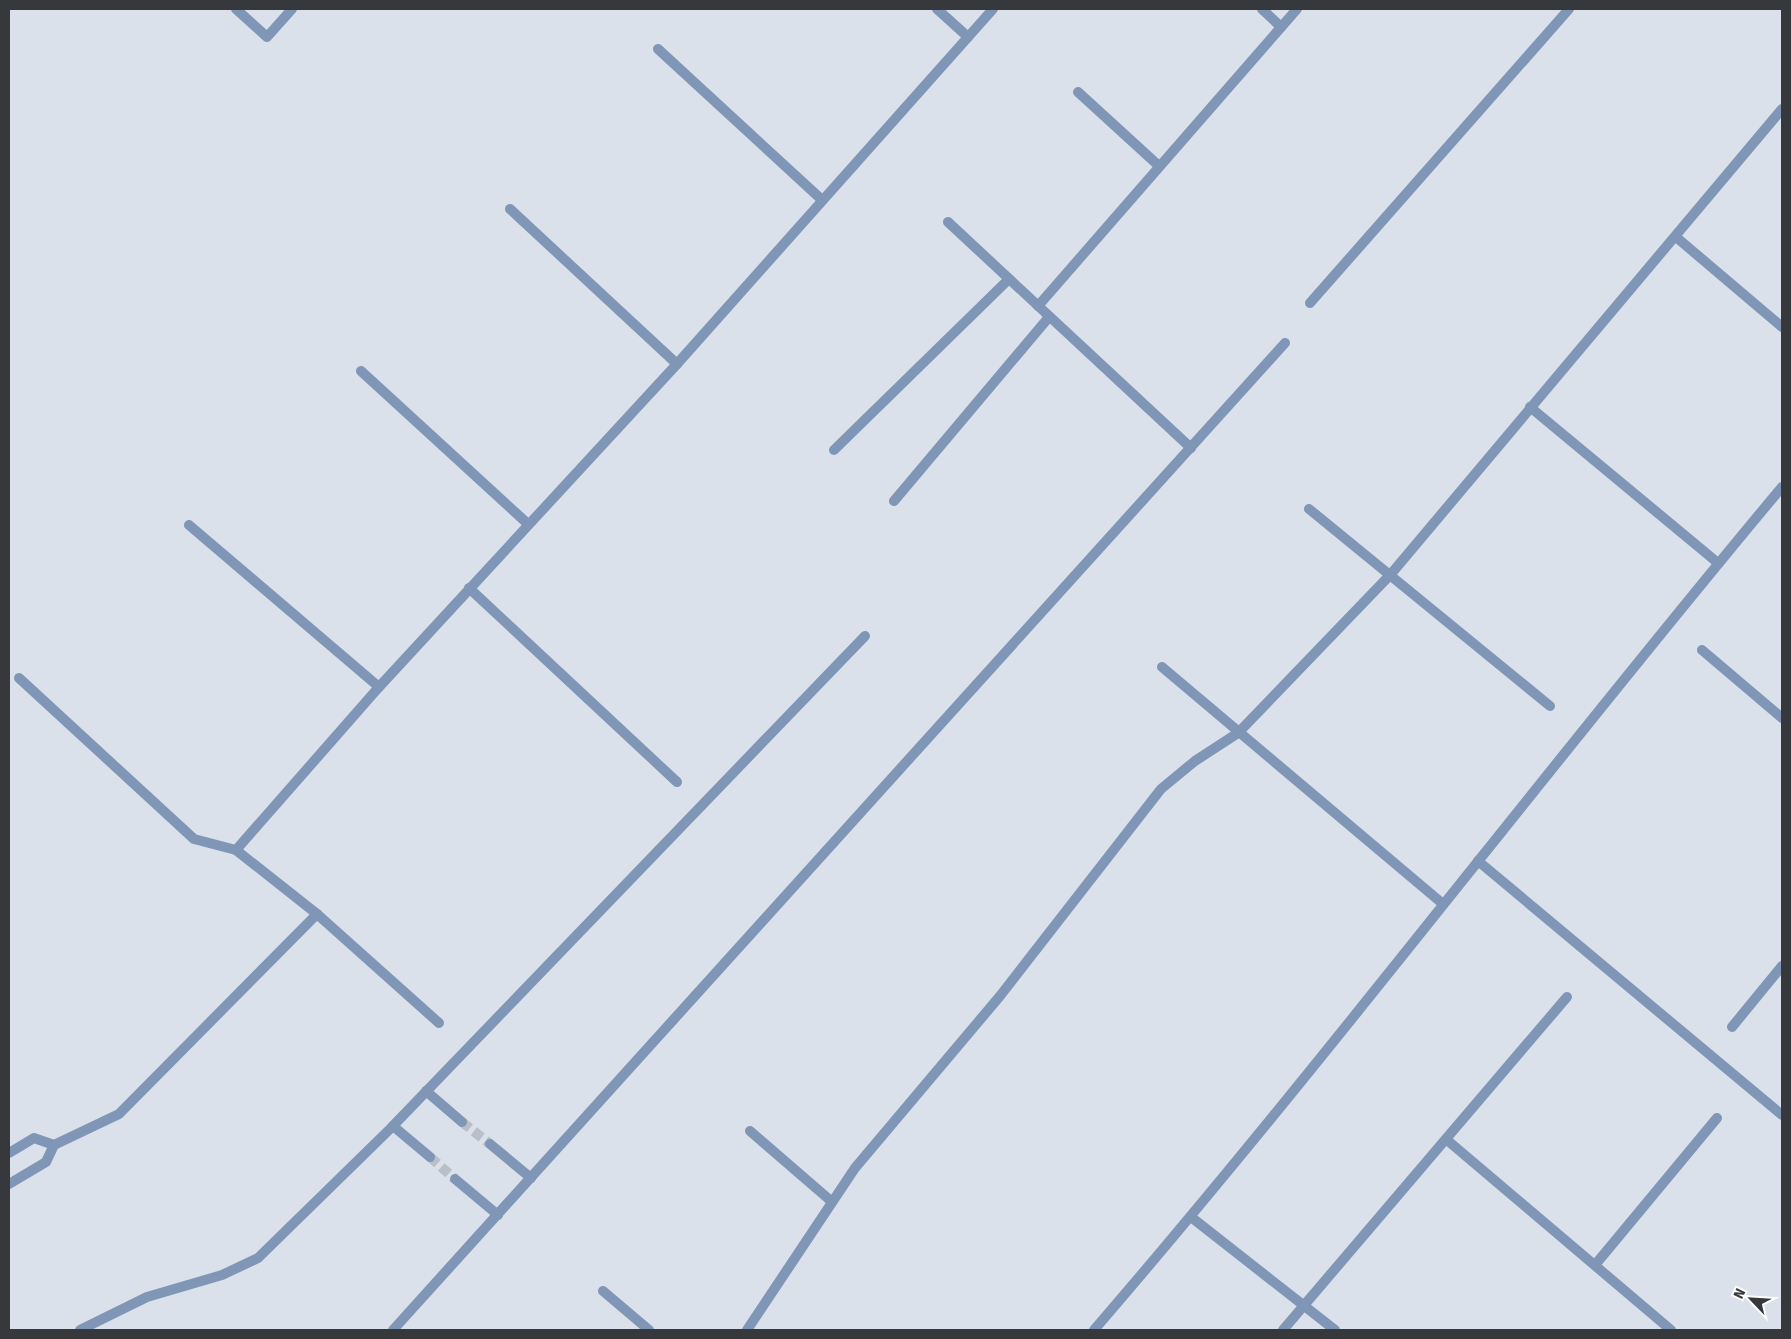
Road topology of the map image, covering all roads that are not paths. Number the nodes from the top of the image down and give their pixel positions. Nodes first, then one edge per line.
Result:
1 (236, 9) edge
2 (292, 9) edge
3 (937, 9) edge
4 (993, 9) edge
5 (1262, 9) edge
6 (1297, 9) edge
7 (1568, 9) edge
8 (1281, 27) junction
9 (968, 36) junction
10 (658, 49) dead end
11 (1078, 92) dead end
12 (1782, 110) edge
13 (1160, 166) junction
14 (821, 199) junction
15 (510, 209) dead end
16 (948, 222) dead end
17 (1676, 237) junction
18 (1009, 279) junction
19 (1310, 303) dead end
20 (1038, 306) junction
21 (1049, 317) junction
22 (1782, 327) edge
23 (1285, 343) dead end
24 (676, 364) junction
25 (361, 371) dead end
26 (1530, 407) junction
27 (1190, 448) junction
28 (834, 450) dead end
29 (1782, 487) edge
30 (894, 501) dead end
31 (1309, 509) dead end
32 (528, 524) junction
33 (189, 525) dead end
34 (1718, 563) junction
35 (1391, 574) junction
36 (469, 588) junction
37 (865, 636) dead end
38 (1702, 650) dead end
39 (1162, 667) dead end
40 (19, 678) dead end
41 (379, 687) junction
42 (1550, 706) dead end
43 (1782, 718) edge
44 (1238, 733) junction
45 (677, 782) dead end
46 (236, 850) junction
47 (1478, 861) junction
48 (1443, 904) junction
49 (317, 914) junction
50 (1782, 966) edge
51 (1567, 997) dead end
52 (439, 1023) dead end
53 (1732, 1027) dead end
54 (426, 1092) junction
55 (1782, 1115) edge
56 (1717, 1118) dead end
57 (462, 1122) tunnel mouth
58 (393, 1126) junction
59 (750, 1131) dead end
60 (1447, 1140) junction
61 (490, 1144) tunnel mouth
62 (54, 1145) junction
63 (9, 1153) edge
64 (430, 1157) tunnel mouth
65 (531, 1178) junction
66 (455, 1179) tunnel mouth
67 (9, 1184) edge
68 (831, 1201) junction
69 (498, 1215) junction
70 (1191, 1217) junction
71 (1594, 1264) junction
72 (603, 1291) dead end
73 (1304, 1304) junction
74 (80, 1330) edge
75 (394, 1330) edge
76 (649, 1330) edge
77 (747, 1330) edge
78 (1094, 1330) edge
79 (1283, 1330) edge
80 (1335, 1330) edge
81 (1671, 1330) edge

1 - 2 street
3 - 9 street
4 - 9 street
5 - 8 street
6 - 8 street
7 - 19 street
8 - 13 street
9 - 14 street
10 - 14 street
11 - 13 street
12 - 17 street
13 - 20 street
14 - 24 street
15 - 24 street
16 - 18 street
17 - 22 street
17 - 26 street
18 - 20 street
18 - 28 street
20 - 21 street
21 - 27 street
21 - 30 street
23 - 27 street
24 - 32 street
25 - 32 street
26 - 34 street
26 - 35 street
27 - 65 street
29 - 34 street
31 - 35 street
32 - 36 street
33 - 41 street
34 - 47 street
35 - 42 street
35 - 44 street
36 - 41 street
36 - 45 street
37 - 54 street
38 - 43 street
39 - 44 street
40 - 46 street
41 - 46 street
44 - 48 street
44 - 68 street
46 - 49 street
47 - 48 street
47 - 55 street
48 - 70 street
49 - 52 street
49 - 62 street
50 - 53 street
51 - 60 street
54 - 57 street
54 - 58 street
56 - 71 street
58 - 64 street
58 - 74 street
59 - 68 street
60 - 71 street
60 - 73 street
61 - 65 street
62 - 63 street
62 - 67 street
65 - 69 street
66 - 69 street
68 - 77 street
69 - 75 street
70 - 73 street
70 - 78 street
71 - 81 street
72 - 76 street
73 - 79 street
73 - 80 street

